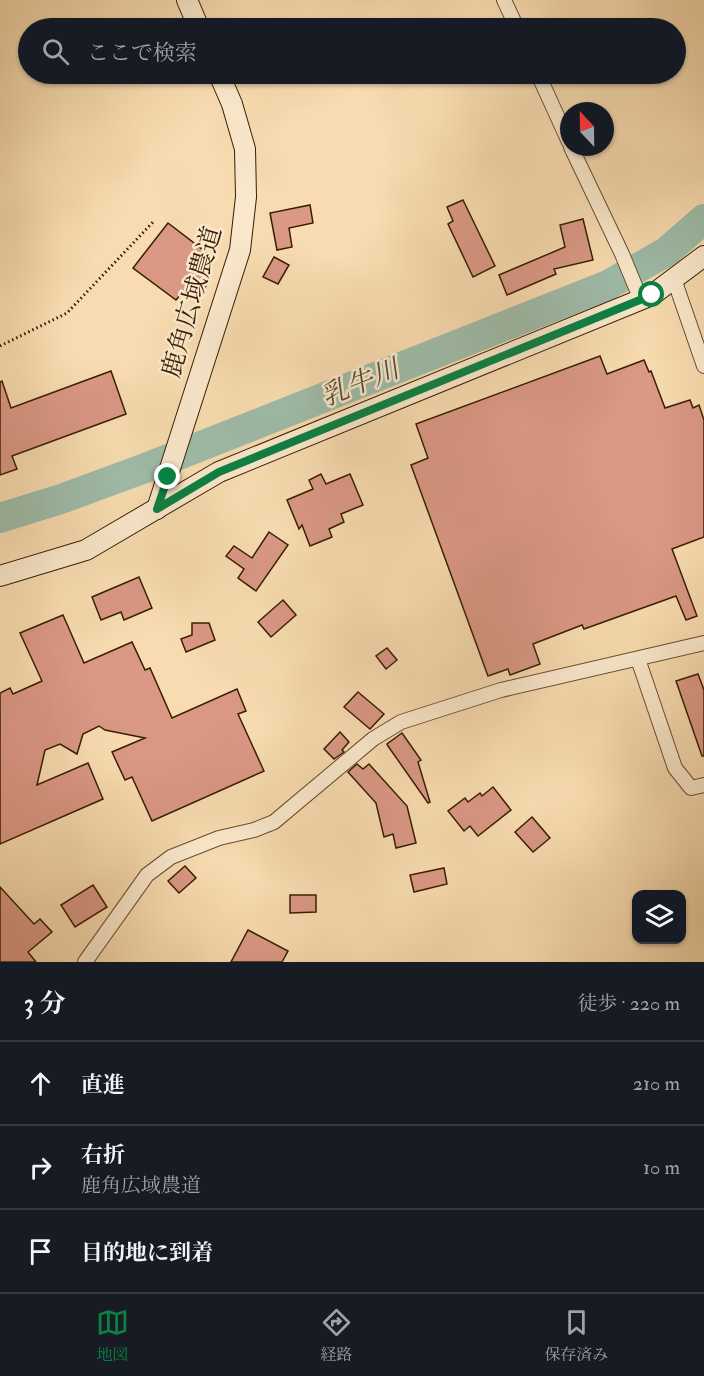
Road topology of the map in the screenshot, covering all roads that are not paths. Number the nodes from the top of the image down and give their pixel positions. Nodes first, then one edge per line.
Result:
1 (187, 0) edge
2 (504, 0) edge
3 (195, 18) edge
4 (512, 18) edge
5 (223, 84) edge
6 (543, 84) edge
7 (560, 122) edge
8 (575, 156) edge
9 (704, 256) edge
10 (674, 279) junction
11 (640, 299) junction
12 (704, 366) edge
13 (157, 509) junction
14 (0, 576) edge
15 (704, 643) edge
16 (638, 658) junction
17 (704, 785) edge
18 (85, 962) edge

1 - 3 street
2 - 4 street
5 - 13 street, 鹿角広域農道
6 - 7 street
8 - 11 street
9 - 10 street
10 - 11 street
10 - 12 street
11 - 13 street
13 - 14 street
15 - 16 street
16 - 17 street
16 - 18 street

